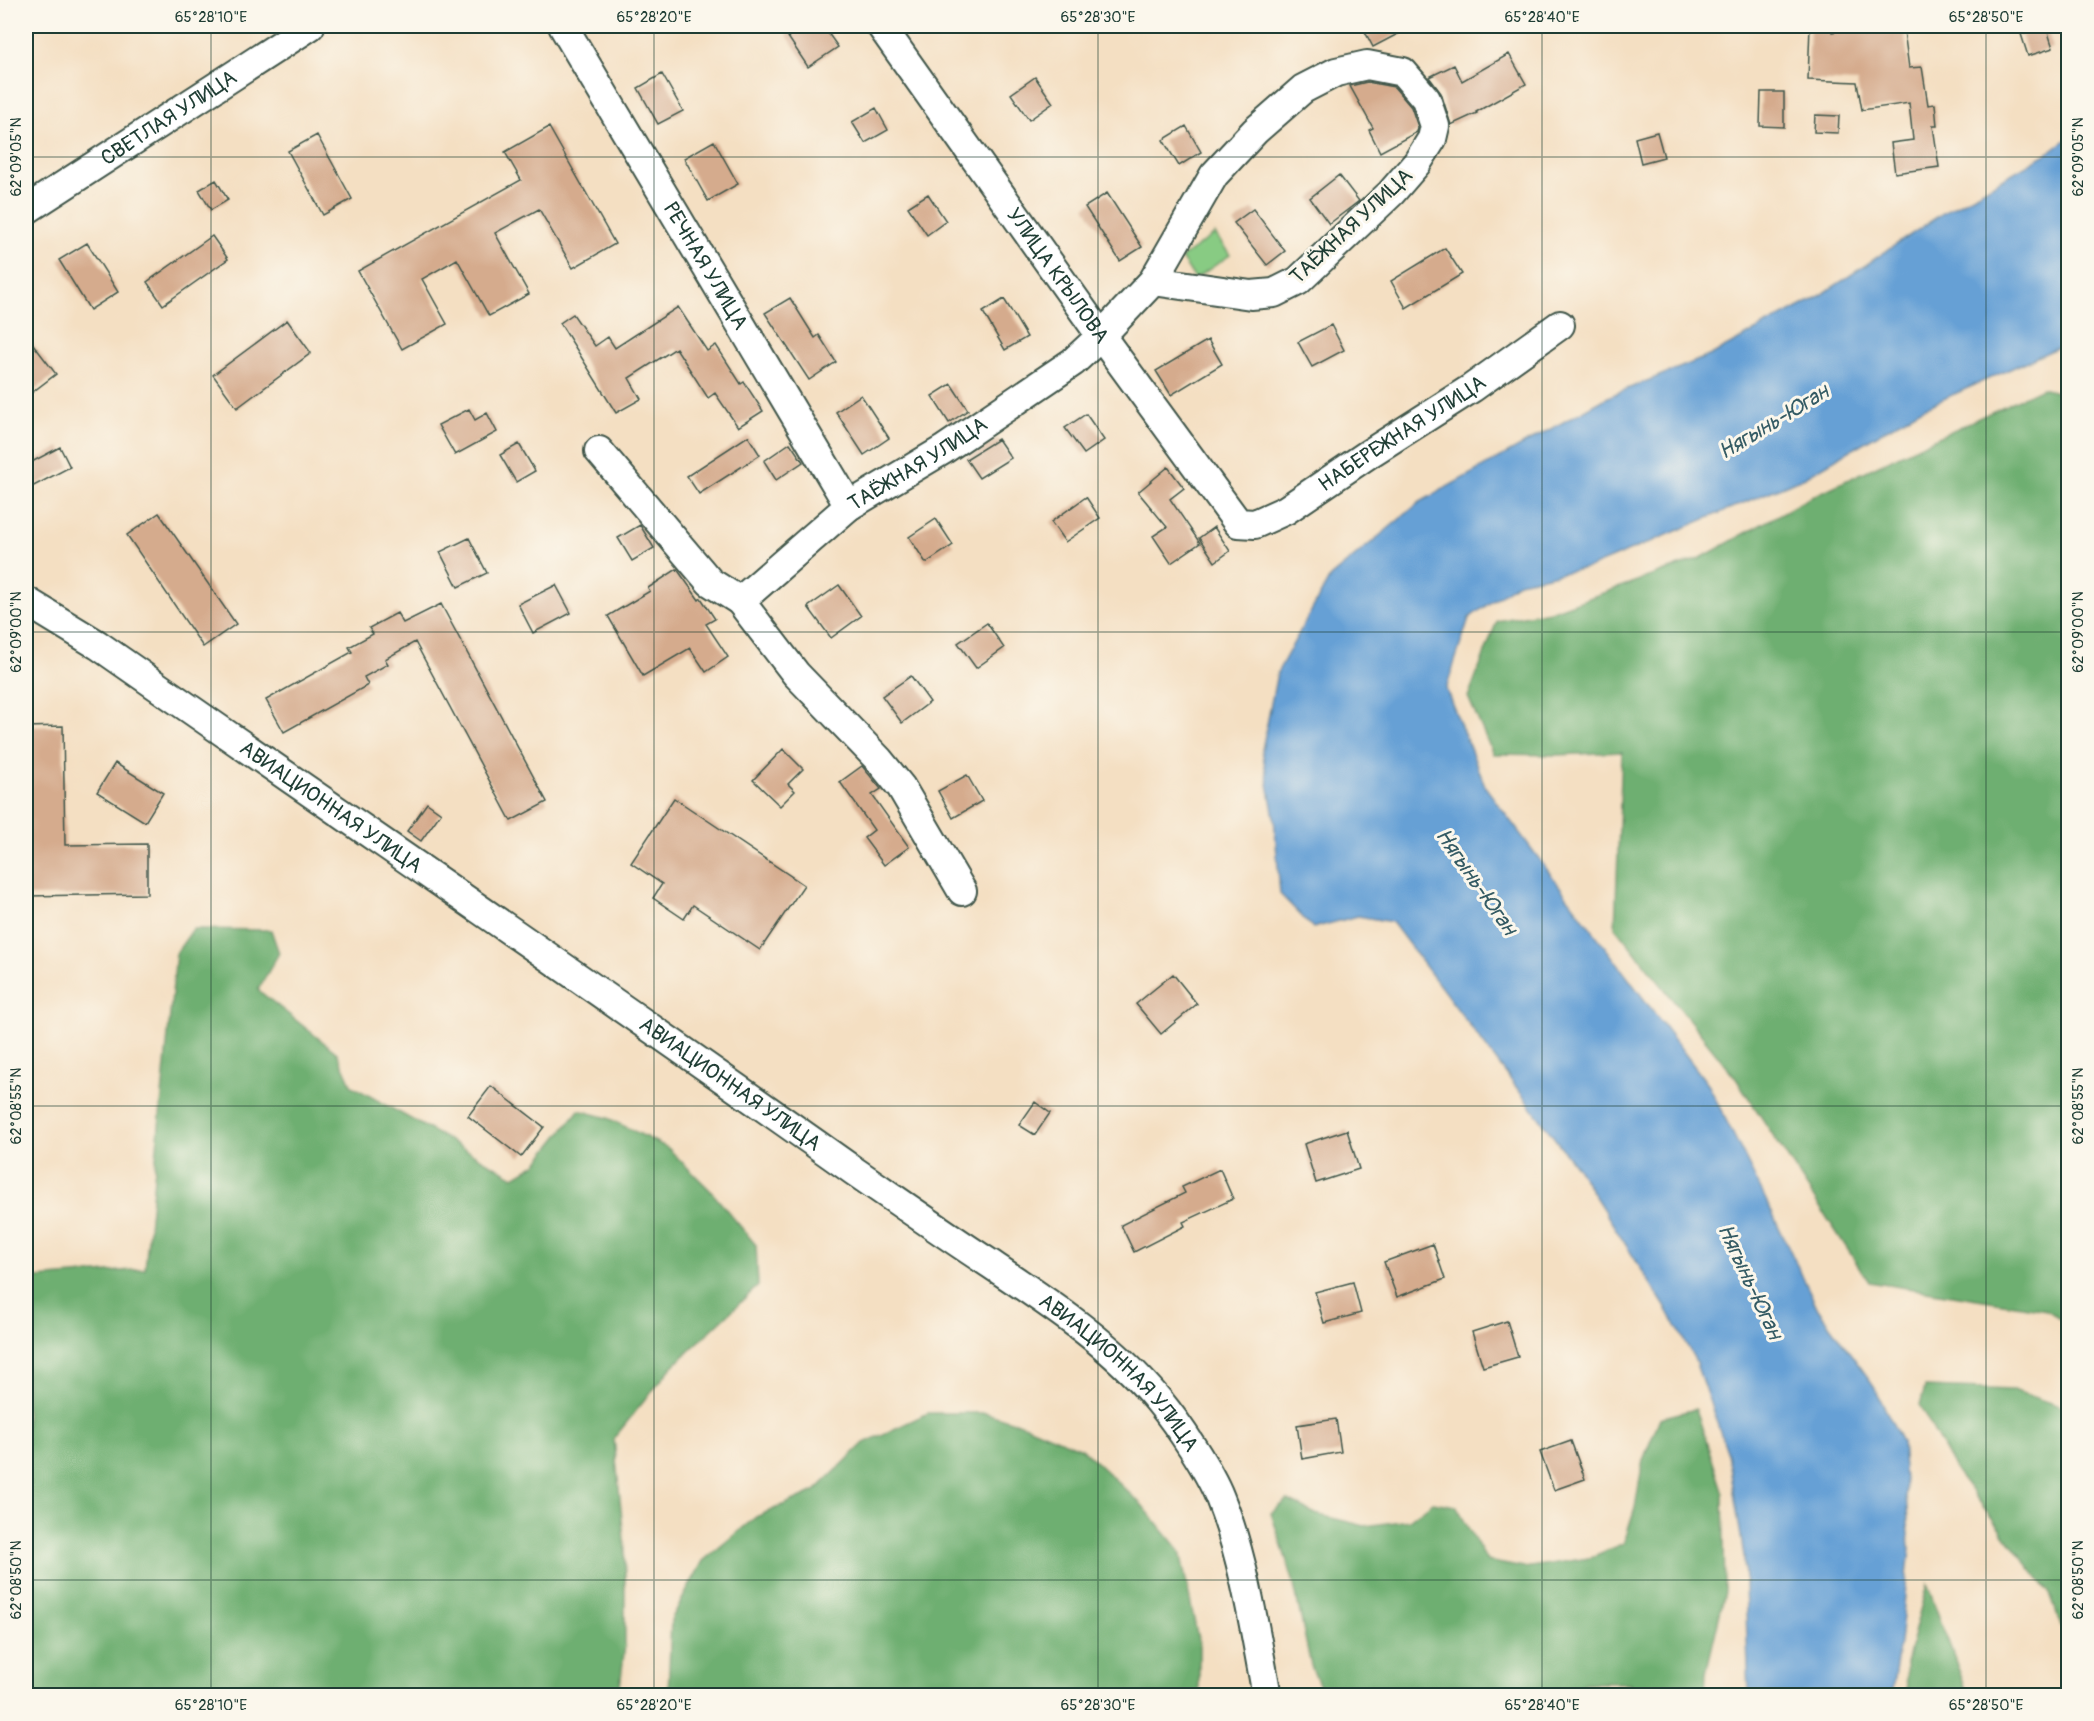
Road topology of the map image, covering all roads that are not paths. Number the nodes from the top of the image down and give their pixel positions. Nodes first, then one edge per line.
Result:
1 (310, 26) edge
2 (563, 26) edge
3 (881, 26) edge
4 (26, 210) edge
5 (1153, 281) junction
6 (1560, 325) dead end
7 (1101, 336) junction
8 (599, 451) dead end
9 (849, 506) junction
10 (1238, 523) joint
11 (26, 601) edge
12 (740, 601) junction
13 (962, 891) dead end
14 (1267, 1695) edge

1 - 4 street, СВЕТЛАЯ УЛИЦА
2 - 9 street, РЕЧНАЯ УЛИЦА
3 - 7 street, УЛИЦА КРЫЛОВА
5 - 5 street, ТАЁЖНАЯ УЛИЦА
5 - 7 street, ТАЁЖНАЯ УЛИЦА
6 - 10 street, НАБЕРЕЖНАЯ УЛИЦА
7 - 9 street, ТАЁЖНАЯ УЛИЦА
7 - 10 street, УЛИЦА КРЫЛОВА
8 - 12 street
9 - 12 street, ТАЁЖНАЯ УЛИЦА
11 - 14 street, АВИАЦИОННАЯ УЛИЦА
12 - 13 street

